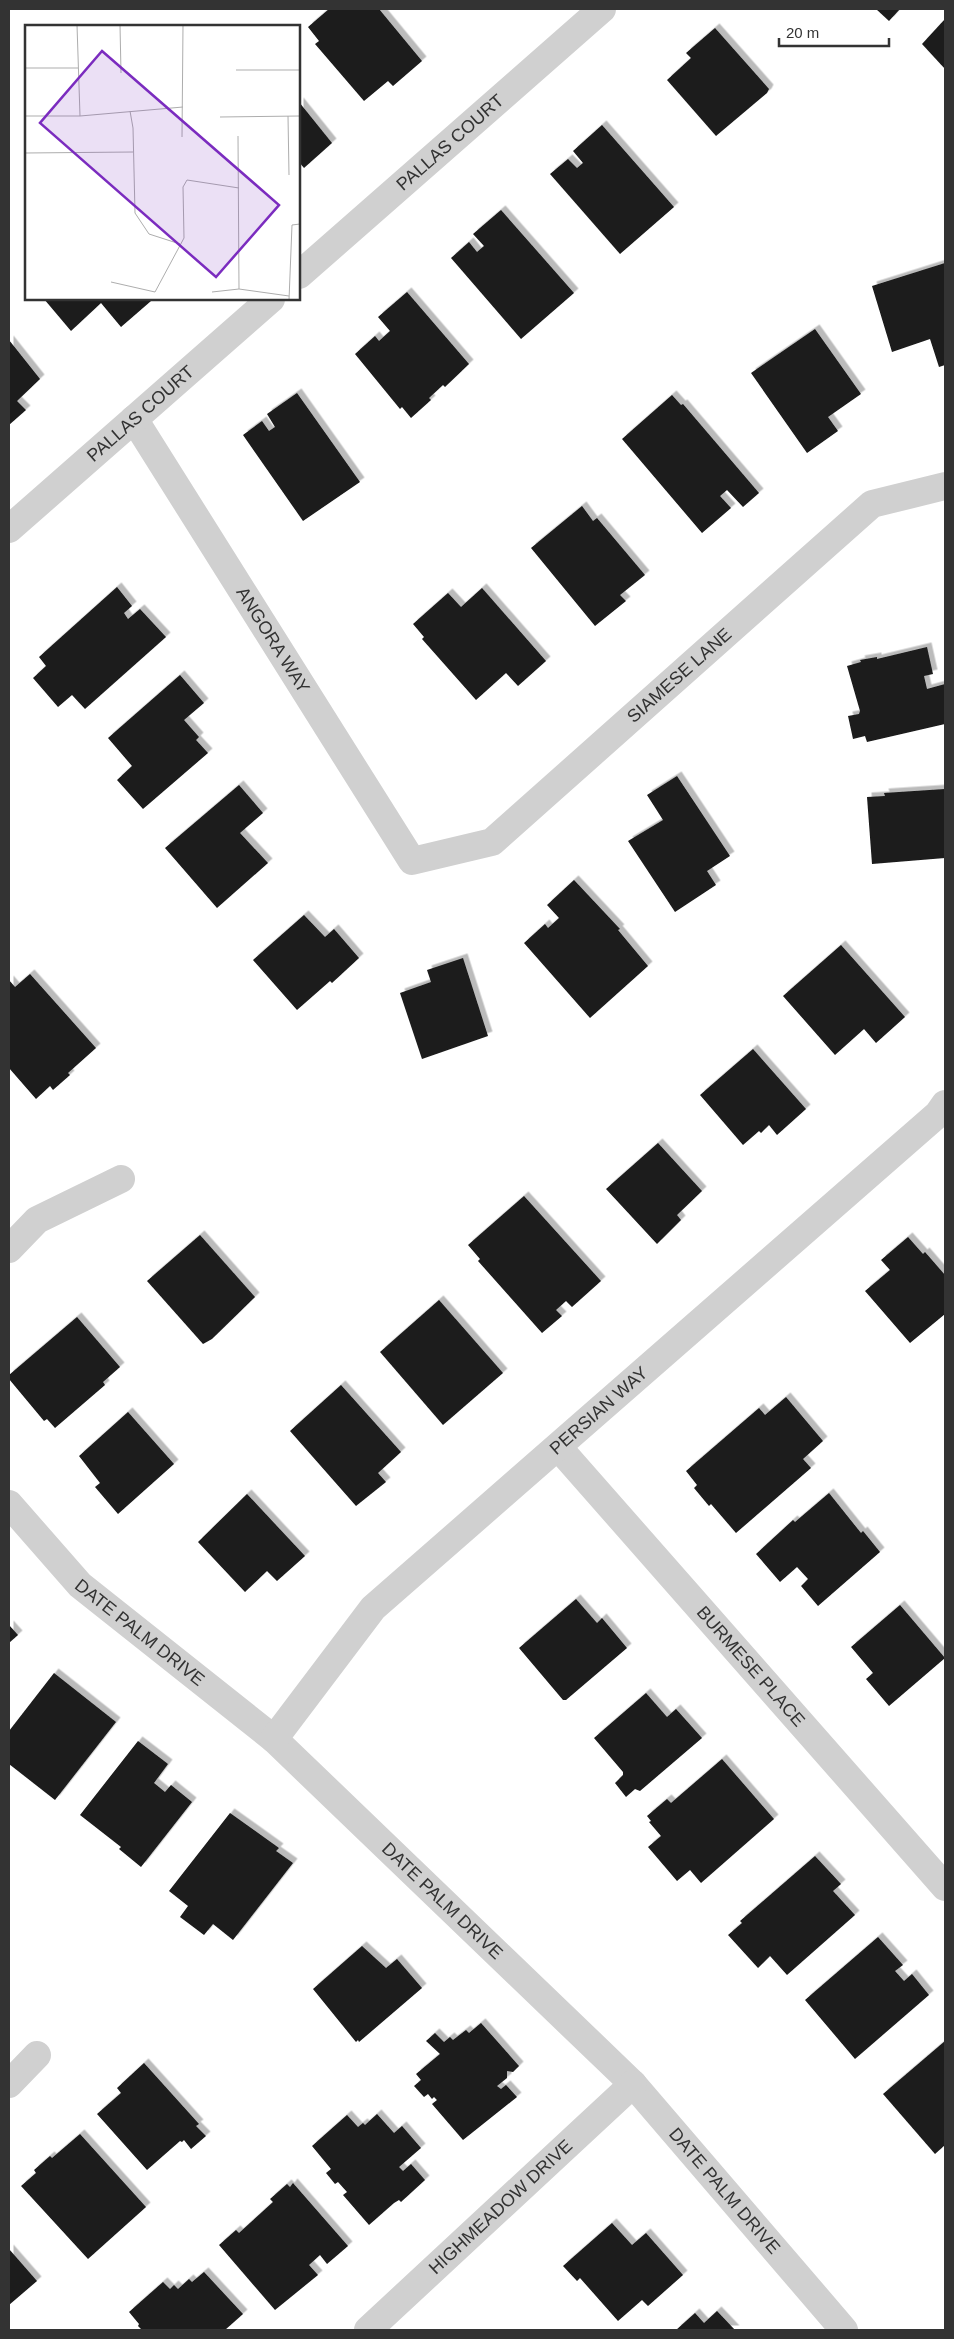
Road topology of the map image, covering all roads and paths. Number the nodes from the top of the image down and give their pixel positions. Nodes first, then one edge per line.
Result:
1 (602, 9) edge
2 (300, 274) edge
3 (271, 300) edge
4 (134, 419) junction
5 (945, 487) edge
6 (9, 529) edge
7 (412, 861) joint
8 (945, 1104) edge
9 (121, 1179) dead end
10 (9, 1249) edge
11 (558, 1447) junction
12 (9, 1504) edge
13 (274, 1739) junction
14 (945, 1886) edge
15 (37, 2054) dead end
16 (9, 2084) edge
17 (633, 2084) junction
18 (368, 2330) edge
19 (844, 2330) edge

1 - 2 street, PALLAS COURT
3 - 4 street, PALLAS COURT
4 - 6 street, PALLAS COURT
4 - 7 street, ANGORA WAY
5 - 7 street, SIAMESE LANE
8 - 11 street, PERSIAN WAY
9 - 10 street
11 - 13 street, PERSIAN WAY
11 - 14 street, BURMESE PLACE
12 - 13 street, DATE PALM DRIVE
13 - 17 street, DATE PALM DRIVE
15 - 16 street
17 - 18 street, HIGHMEADOW DRIVE
17 - 19 street, DATE PALM DRIVE

